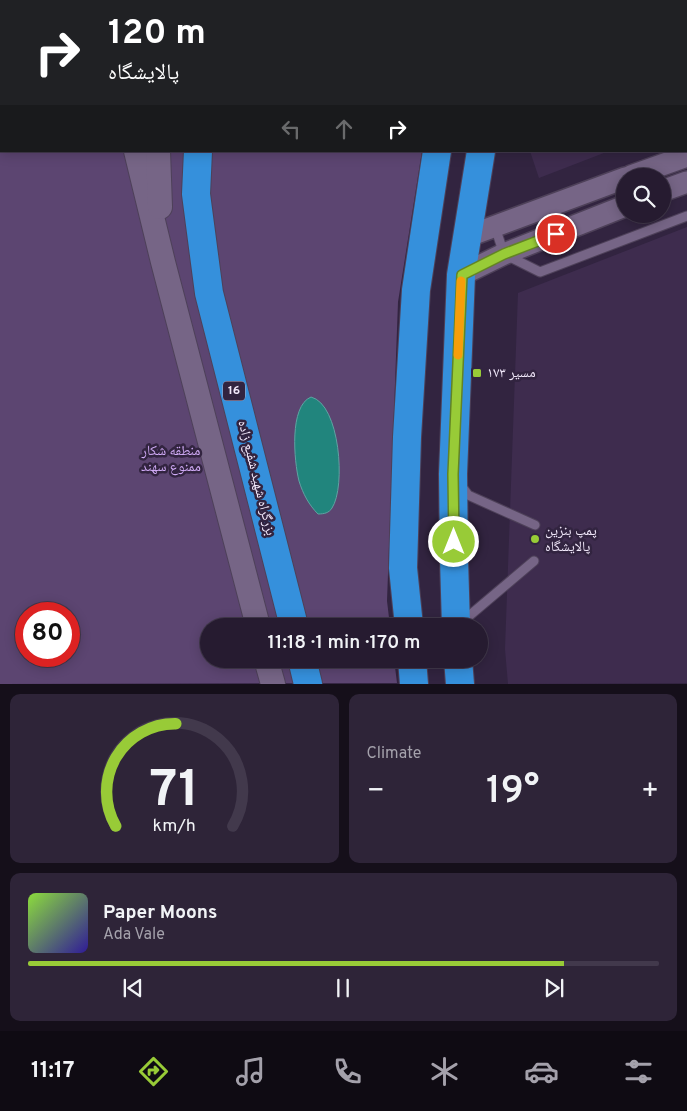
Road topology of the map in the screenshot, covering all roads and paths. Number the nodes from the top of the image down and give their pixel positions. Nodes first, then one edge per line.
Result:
1 (136, 152) edge
2 (158, 152) edge
3 (198, 152) edge
4 (437, 152) edge
5 (480, 152) edge
6 (500, 152) edge
7 (687, 156) edge
8 (653, 168) edge
9 (616, 181) edge
10 (687, 182) edge
11 (671, 188) edge
12 (616, 210) edge
13 (687, 216) edge
14 (468, 226) junction
15 (494, 226) junction
16 (504, 254) junction
17 (163, 262) junction
18 (462, 275) junction
19 (453, 474) junction
20 (535, 525) dead end
21 (534, 561) dead end
22 (256, 618) edge
23 (292, 618) edge
24 (408, 618) edge
25 (456, 618) edge
26 (468, 618) edge
27 (269, 668) edge
28 (304, 668) edge
29 (413, 668) edge
30 (459, 668) edge
31 (273, 684) edge
32 (308, 684) edge
33 (414, 684) edge
34 (460, 684) edge

1 - 17 main road
2 - 17 main road
3 - 23 highway, بزرگراه شهید شفیع زاده / 16
4 - 24 highway
5 - 14 highway
6 - 14 highway
7 - 8 street
9 - 15 street
10 - 11 street
12 - 16 street
13 - 16 lane
14 - 15 street
14 - 18 highway
15 - 16 lane
16 - 18 street
17 - 22 main road
18 - 19 highway
19 - 20 lane
19 - 25 highway
21 - 26 lane
27 - 31 main road
28 - 32 highway
29 - 33 highway
30 - 34 highway

